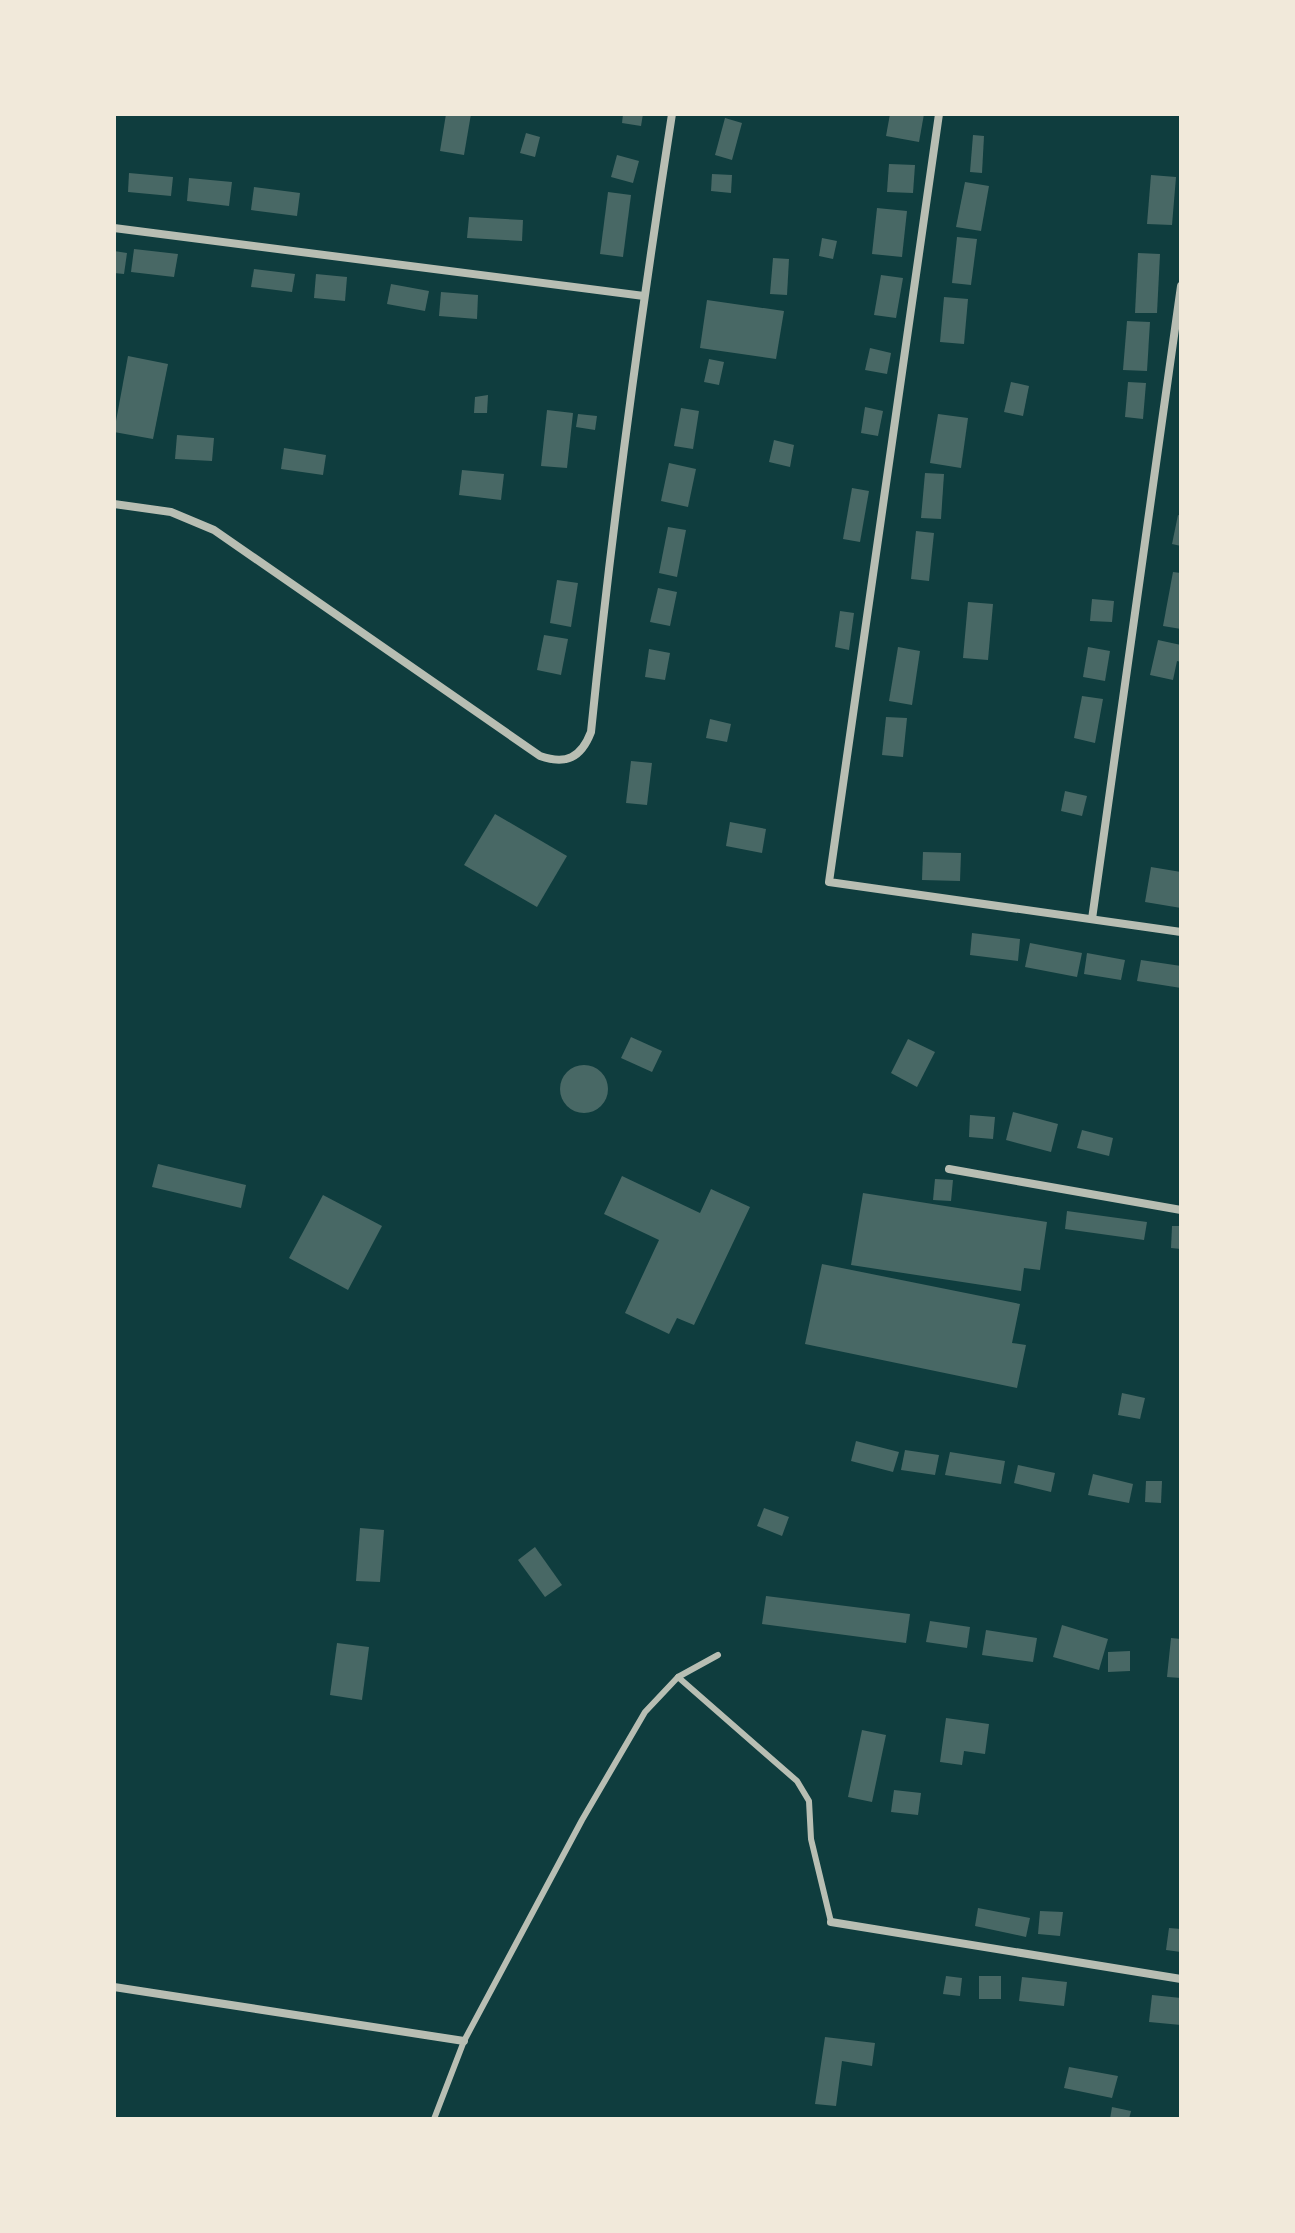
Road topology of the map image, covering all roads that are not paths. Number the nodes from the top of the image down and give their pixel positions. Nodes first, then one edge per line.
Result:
1 (672, 114) edge
2 (939, 114) edge
3 (114, 228) edge
4 (1181, 286) edge
5 (644, 296) junction
6 (114, 504) edge
7 (1092, 919) junction
8 (1181, 932) edge
9 (949, 1169) dead end
10 (1181, 1210) edge
11 (718, 1655) dead end
12 (678, 1677) junction
13 (831, 1922) joint
14 (1181, 1979) edge
15 (114, 1987) edge
16 (464, 2041) junction
17 (434, 2119) edge

1 - 5 street
2 - 7 street
3 - 5 street
4 - 7 street
5 - 6 street
7 - 8 street
9 - 10 street
11 - 12 lane
12 - 13 lane
12 - 16 lane
13 - 14 street
15 - 16 street
16 - 17 lane

